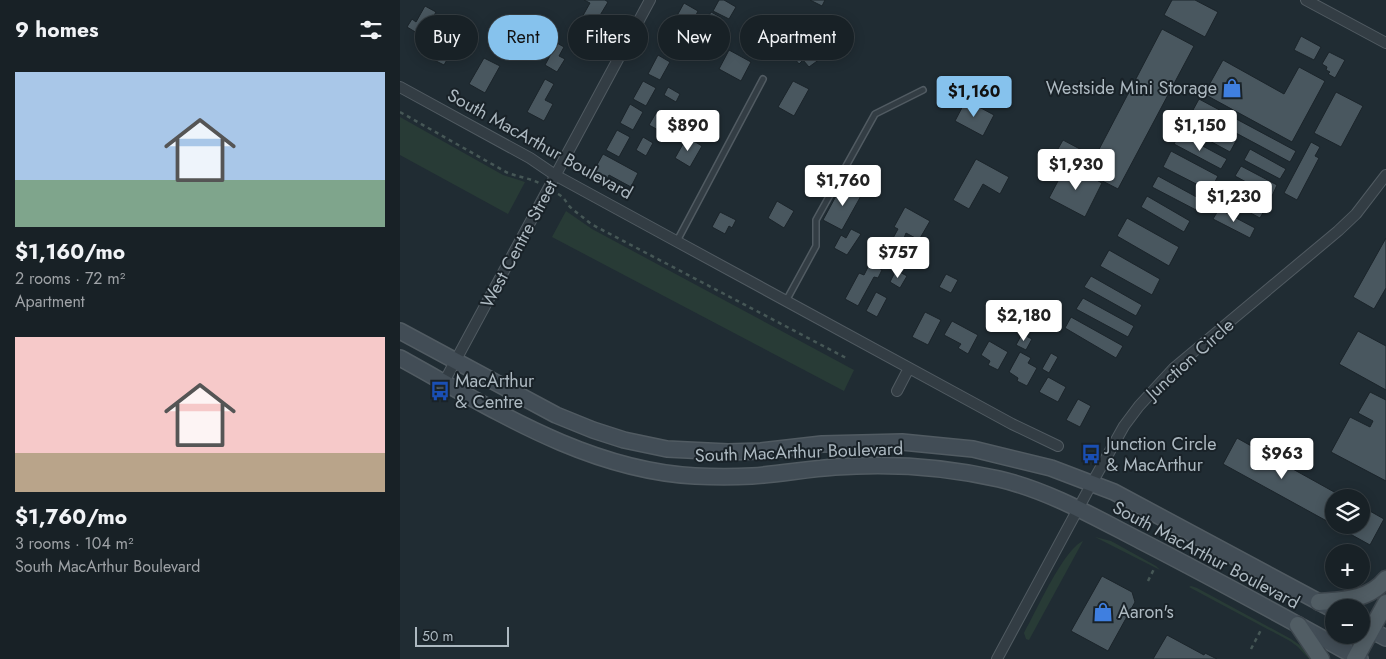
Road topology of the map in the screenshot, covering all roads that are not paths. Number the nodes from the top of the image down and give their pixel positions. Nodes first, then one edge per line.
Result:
1 (650, 0) edge
2 (1306, 0) edge
3 (1386, 43) edge
4 (763, 78) dead end
5 (400, 87) edge
6 (923, 90) dead end
7 (555, 175) junction
8 (1386, 175) edge
9 (676, 242) junction
10 (786, 301) junction
11 (400, 331) edge
12 (400, 358) edge
13 (456, 362) junction
14 (909, 368) junction
15 (444, 382) junction
16 (897, 391) dead end
17 (1058, 446) dead end
18 (1092, 483) junction
19 (1078, 509) junction
20 (1386, 579) edge
21 (1319, 602) junction
22 (1386, 603) edge
23 (1325, 605) edge
24 (1370, 623) edge
25 (1298, 625) junction
26 (1370, 630) edge
27 (1386, 638) edge
28 (1361, 644) edge
29 (1357, 658) edge
30 (997, 659) edge
31 (1321, 659) edge

1 - 7 street, West Centre Street
2 - 3 street
4 - 9 lane
5 - 7 street, South MacArthur Boulevard
6 - 10 lane
7 - 9 street, South MacArthur Boulevard
7 - 13 street, West Centre Street
8 - 18 street, Junction Circle
9 - 10 street, South MacArthur Boulevard
10 - 14 street, South MacArthur Boulevard
11 - 13 main road, South MacArthur Boulevard
12 - 15 main road, South MacArthur Boulevard
13 - 15 street, West Centre Street
13 - 18 main road, South MacArthur Boulevard
14 - 16 street
14 - 17 street, South MacArthur Boulevard
15 - 19 main road, South MacArthur Boulevard
18 - 19 street, Junction Circle
18 - 21 main road, South MacArthur Boulevard
19 - 25 main road, South MacArthur Boulevard
19 - 30 street, Junction Circle
20 - 21 main road
21 - 23 main road, South MacArthur Boulevard
22 - 24 main road
25 - 29 main road, South MacArthur Boulevard
25 - 31 main road
26 - 27 main road
28 - 29 main road

